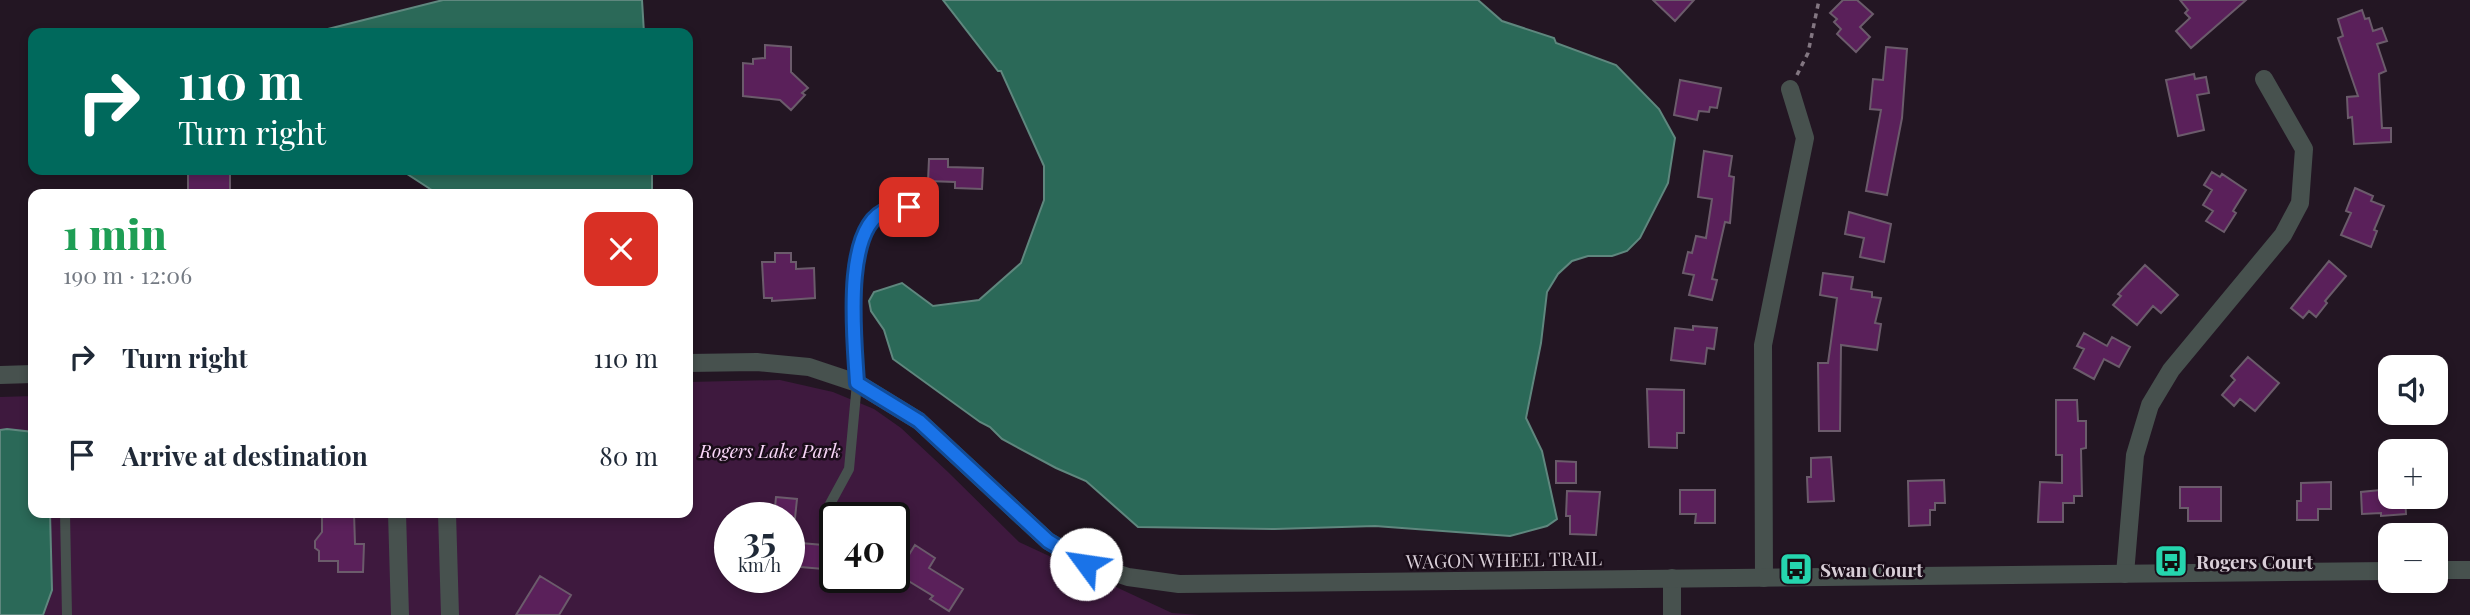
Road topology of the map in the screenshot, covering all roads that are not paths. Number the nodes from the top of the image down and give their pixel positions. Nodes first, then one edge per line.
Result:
1 (2264, 79) dead end
2 (1790, 89) road end
3 (932, 204) dead end
4 (693, 363) edge
5 (28, 374) edge
6 (0, 375) edge
7 (857, 383) junction
8 (831, 502) edge
9 (65, 518) edge
10 (397, 518) edge
11 (447, 518) edge
12 (2448, 570) edge
13 (2470, 570) edge
14 (2378, 571) edge
15 (2125, 574) junction
16 (1672, 578) junction
17 (1763, 578) junction
18 (67, 615) edge
19 (400, 615) edge
20 (450, 615) edge
21 (1672, 615) edge

1 - 15 street
2 - 17 street
3 - 7 lane
4 - 7 street, WAGON WHEEL TRAIL
5 - 6 street
7 - 8 lane
7 - 16 street, WAGON WHEEL TRAIL
9 - 18 lane
10 - 19 street
11 - 20 street
12 - 13 street
14 - 15 street, WAGON WHEEL TRAIL
15 - 17 street, WAGON WHEEL TRAIL
16 - 17 street, WAGON WHEEL TRAIL
16 - 21 street

